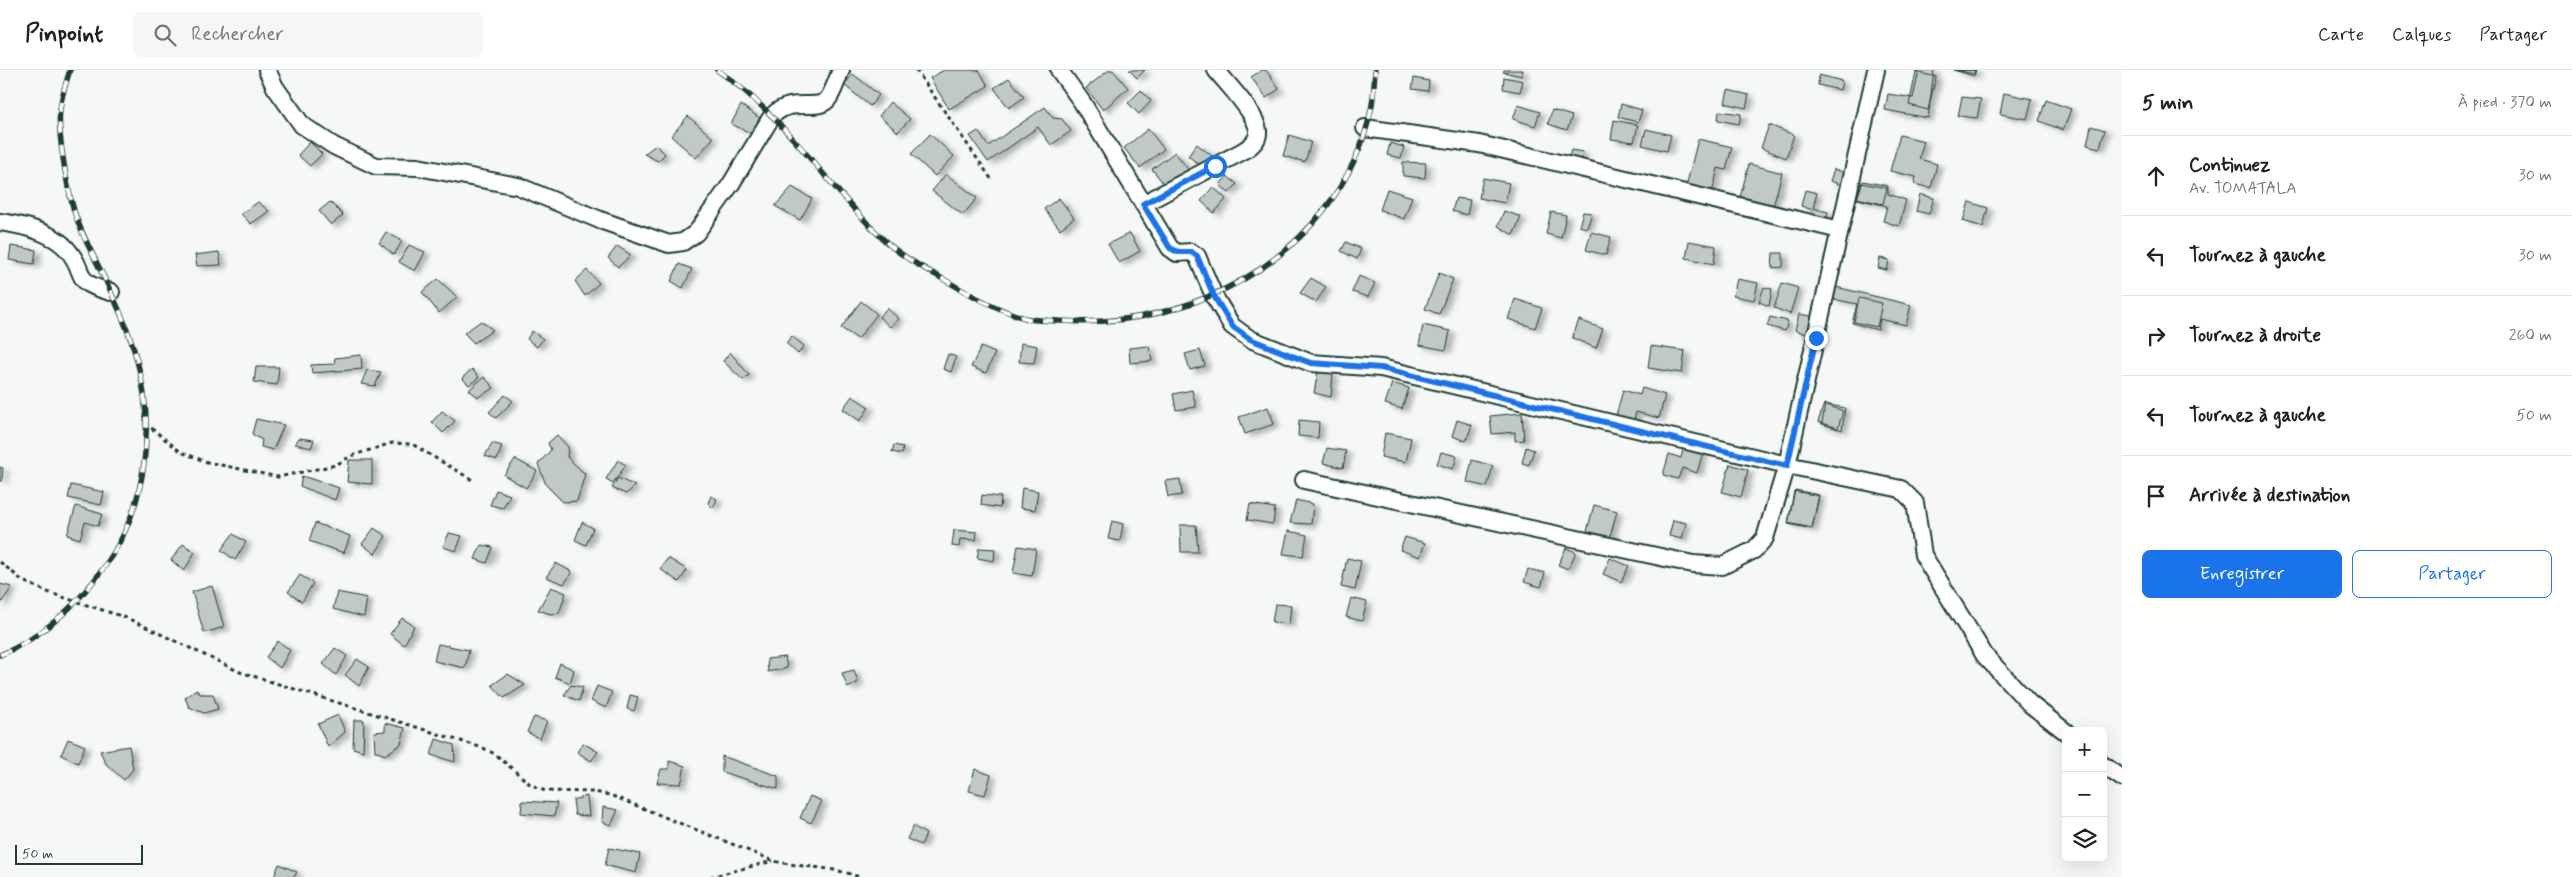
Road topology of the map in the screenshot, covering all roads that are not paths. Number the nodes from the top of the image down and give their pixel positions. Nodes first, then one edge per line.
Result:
1 (267, 70) edge
2 (841, 70) edge
3 (1058, 70) edge
4 (1216, 70) edge
5 (1876, 70) edge
6 (1365, 128) dead end
7 (1143, 204) junction
8 (0, 222) edge
9 (1840, 230) junction
10 (111, 292) dead end
11 (1787, 466) junction
12 (1304, 480) dead end
13 (2062, 729) edge
14 (2107, 768) edge
15 (2122, 778) edge

1 - 2 street
3 - 7 street
4 - 7 street
5 - 9 street
6 - 9 street
7 - 11 street
8 - 10 street
9 - 11 street
11 - 12 street
11 - 13 street
14 - 15 street

